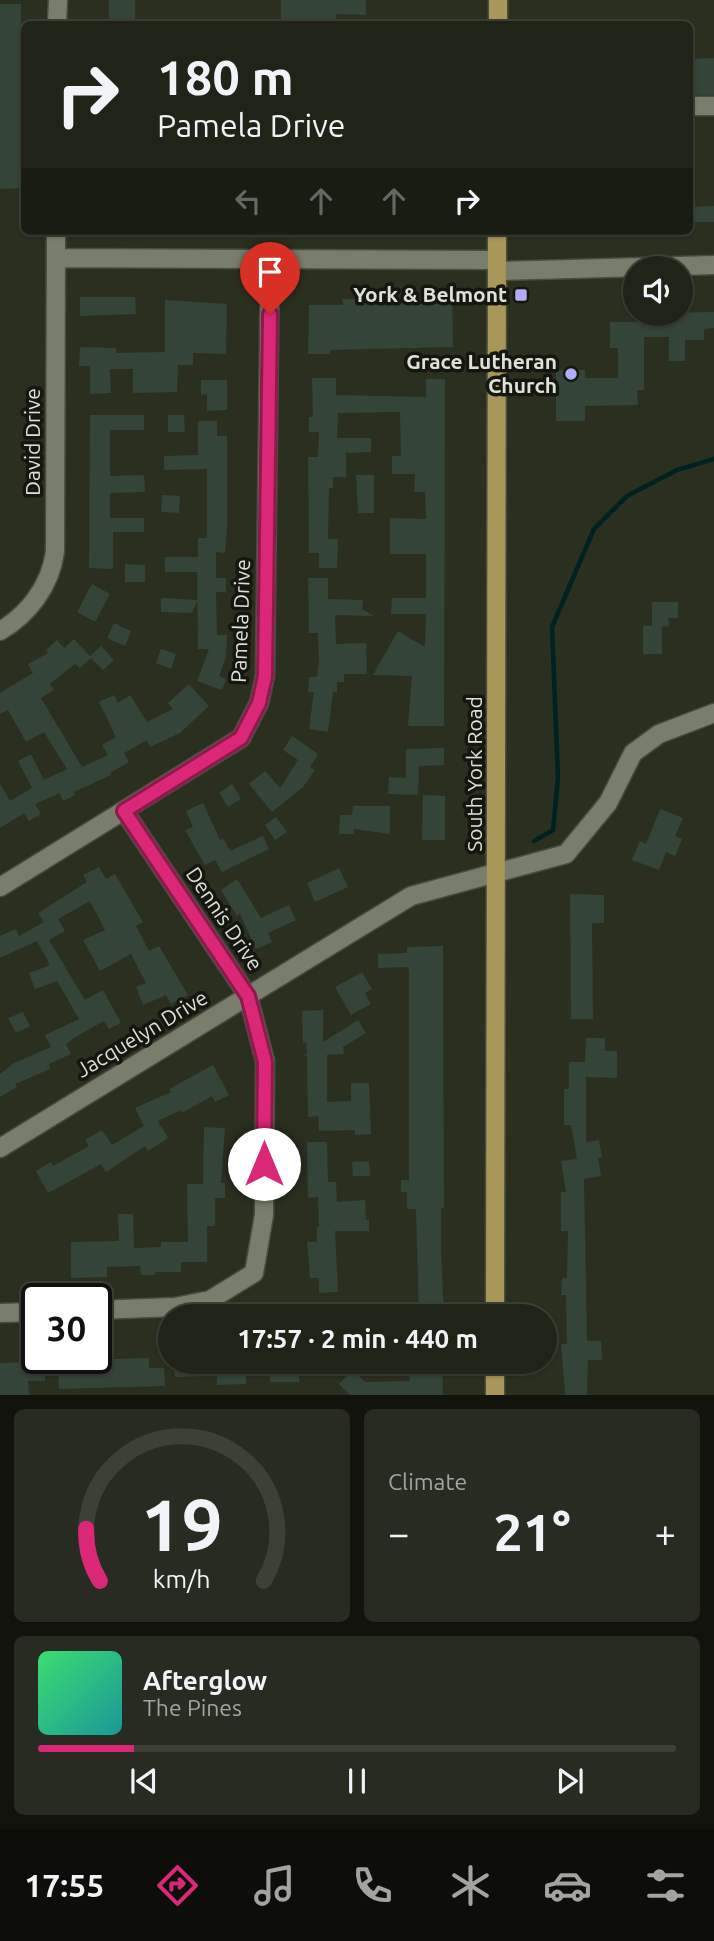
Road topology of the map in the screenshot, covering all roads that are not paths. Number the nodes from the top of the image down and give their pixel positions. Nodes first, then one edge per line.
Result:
1 (58, 0) edge
2 (498, 0) edge
3 (57, 21) edge
4 (498, 21) edge
5 (693, 106) edge
6 (714, 106) edge
7 (56, 235) edge
8 (497, 235) edge
9 (57, 258) junction
10 (270, 259) junction
11 (497, 265) junction
12 (714, 265) edge
13 (0, 631) edge
14 (714, 713) edge
15 (124, 811) junction
16 (498, 873) junction
17 (0, 887) edge
18 (248, 996) junction
19 (0, 1148) edge
20 (495, 1304) edge
21 (112, 1309) edge
22 (21, 1312) edge
23 (0, 1313) edge
24 (495, 1374) edge
25 (495, 1395) edge

1 - 3 street
2 - 4 main road
5 - 6 street
7 - 9 street, David Drive
8 - 11 main road, South York Road
9 - 10 street
9 - 13 street, David Drive
10 - 11 street
10 - 15 street, Pamela Drive
11 - 12 street
11 - 16 main road, South York Road
14 - 16 street, Jacquelyn Drive
15 - 17 street, Pamela Drive
15 - 18 street, Dennis Drive
16 - 18 street, Jacquelyn Drive
16 - 20 main road, South York Road
18 - 19 street, Jacquelyn Drive
18 - 21 street, Dennis Drive
22 - 23 street
24 - 25 main road

